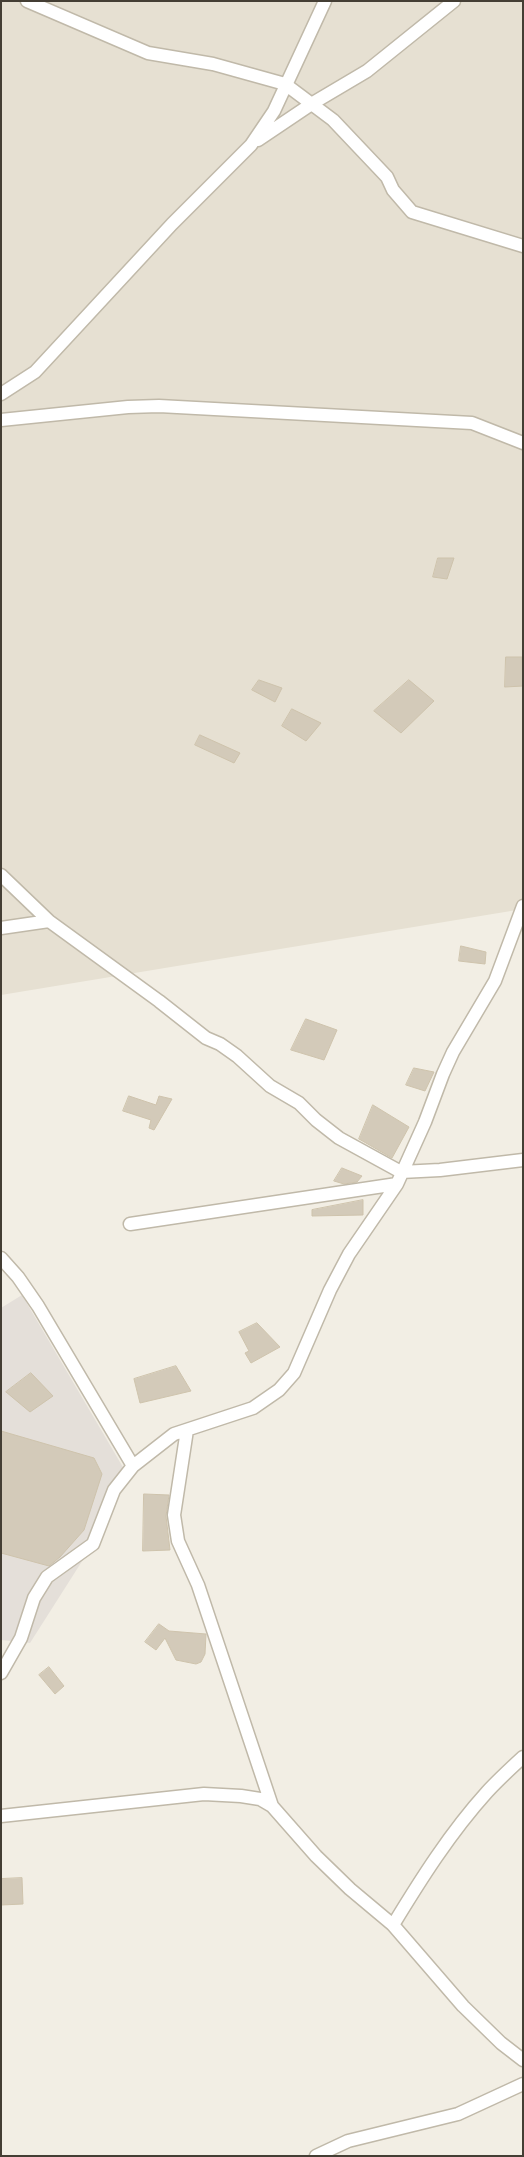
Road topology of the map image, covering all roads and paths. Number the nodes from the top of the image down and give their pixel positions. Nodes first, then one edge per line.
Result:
1 (27, 1) edge
2 (325, 1) edge
3 (454, 1) edge
4 (285, 84) junction
5 (313, 103) junction
6 (251, 145) junction
7 (523, 246) edge
8 (1, 394) edge
9 (1, 420) edge
10 (523, 443) edge
11 (1, 875) edge
12 (523, 906) edge
13 (49, 921) junction
14 (1, 928) edge
15 (523, 1160) edge
16 (399, 1178) junction
17 (130, 1224) dead end
18 (1, 1258) edge
19 (186, 1430) junction
20 (133, 1466) junction
21 (1, 1673) edge
22 (523, 1757) edge
23 (272, 1806) junction
24 (1, 1816) edge
25 (393, 1926) junction
26 (523, 2060) edge
27 (523, 2084) edge
28 (316, 2156) edge

1 - 4 street
2 - 4 street
3 - 5 street
4 - 5 street
4 - 6 street
5 - 6 street
5 - 7 street
6 - 8 street
9 - 10 street
11 - 13 street
12 - 16 street
13 - 14 street
13 - 16 street
15 - 16 street
16 - 17 street
16 - 19 street
18 - 20 street
19 - 20 street
19 - 23 street
20 - 21 street
22 - 25 street
23 - 24 street
23 - 25 street
25 - 26 street
27 - 28 street

